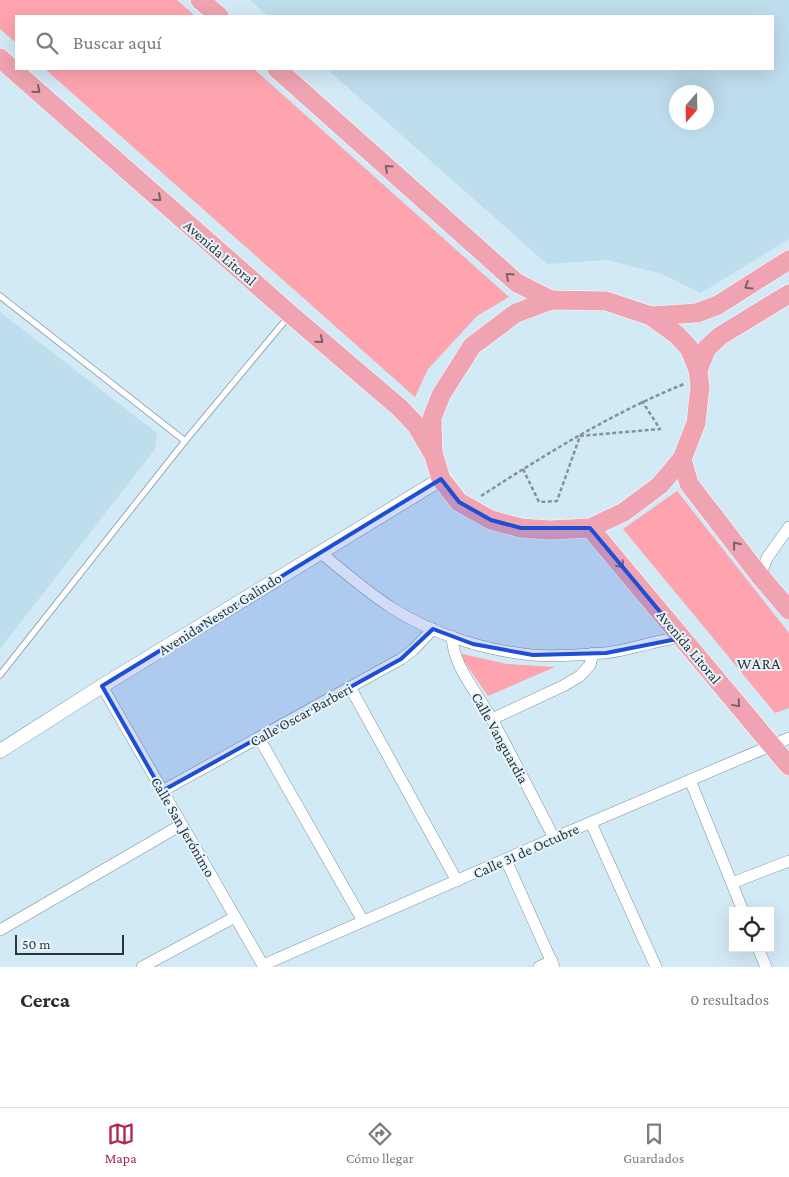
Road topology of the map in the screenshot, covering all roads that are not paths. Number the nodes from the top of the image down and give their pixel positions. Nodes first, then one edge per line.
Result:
1 (200, 0) edge
2 (218, 15) edge
3 (0, 58) edge
4 (278, 70) edge
5 (789, 260) edge
6 (789, 294) edge
7 (0, 296) edge
8 (551, 300) junction
9 (290, 314) junction
10 (651, 316) junction
11 (698, 374) junction
12 (185, 441) junction
13 (433, 453) junction
14 (682, 459) junction
15 (441, 479) junction
16 (789, 527) edge
17 (590, 528) junction
18 (320, 552) junction
19 (760, 576) junction
20 (789, 610) edge
21 (433, 629) junction
22 (452, 636) junction
23 (682, 638) junction
24 (593, 653) junction
25 (0, 675) edge
26 (102, 686) junction
27 (350, 687) junction
28 (492, 719) junction
29 (259, 738) junction
30 (789, 738) edge
31 (772, 746) junction
32 (0, 751) edge
33 (789, 766) edge
34 (690, 780) junction
35 (162, 791) junction
36 (591, 823) junction
37 (181, 825) junction
38 (554, 838) junction
39 (506, 860) junction
40 (789, 861) edge
41 (458, 881) junction
42 (732, 883) junction
43 (741, 907) edge
44 (235, 917) junction
45 (363, 921) junction
46 (0, 930) edge
47 (760, 952) edge
48 (553, 964) edge
49 (149, 965) edge
50 (264, 966) edge
51 (539, 967) edge
52 (656, 967) edge
53 (766, 967) edge

1 - 2 main road
3 -> 9 main road, Avenida Litoral
8 -> 4 main road
5 -> 10 main road
6 - 11 main road
7 - 12 lane
8 - 10 main road
8 - 13 main road
9 - 12 lane
9 -> 13 main road, Avenida Litoral
10 - 11 main road
11 - 14 main road
12 - 25 lane
13 - 15 main road
14 - 17 main road
19 -> 14 main road
15 - 17 main road
15 - 18 street, Avenida Nestor Galindo
16 - 19 street
17 -> 23 main road, Avenida Litoral
18 - 21 street
18 - 26 street, Avenida Nestor Galindo
19 - 20 main road
21 - 22 street
21 - 27 street, Calle Oscar Barberi
22 - 24 street
22 - 28 street, Calle Vanguardia
23 - 24 street
23 -> 31 main road, Avenida Litoral
24 - 28 street
26 - 32 street, Avenida Nestor Galindo
26 - 35 street, Calle San Jerónimo
27 - 29 street, Calle Oscar Barberi
27 - 41 street
28 - 38 street, Calle Vanguardia
29 - 35 street, Calle Oscar Barberi
29 - 45 street
30 - 31 street, Calle 31 de Octubre
31 - 33 main road, Avenida Litoral
31 - 34 street, Calle 31 de Octubre
34 - 36 street, Calle 31 de Octubre
34 - 42 street
35 - 37 street, Calle San Jerónimo
36 - 38 street, Calle 31 de Octubre
36 - 52 street
37 - 44 street, Calle San Jerónimo
37 - 46 street
38 - 39 street, Calle 31 de Octubre
39 - 41 street, Calle 31 de Octubre
39 - 48 street
40 - 42 street
41 - 45 street, Calle 31 de Octubre
42 - 43 street
44 - 49 street
44 - 50 street, Calle San Jerónimo
45 - 50 street, Calle 31 de Octubre
47 - 53 street
48 - 51 street

